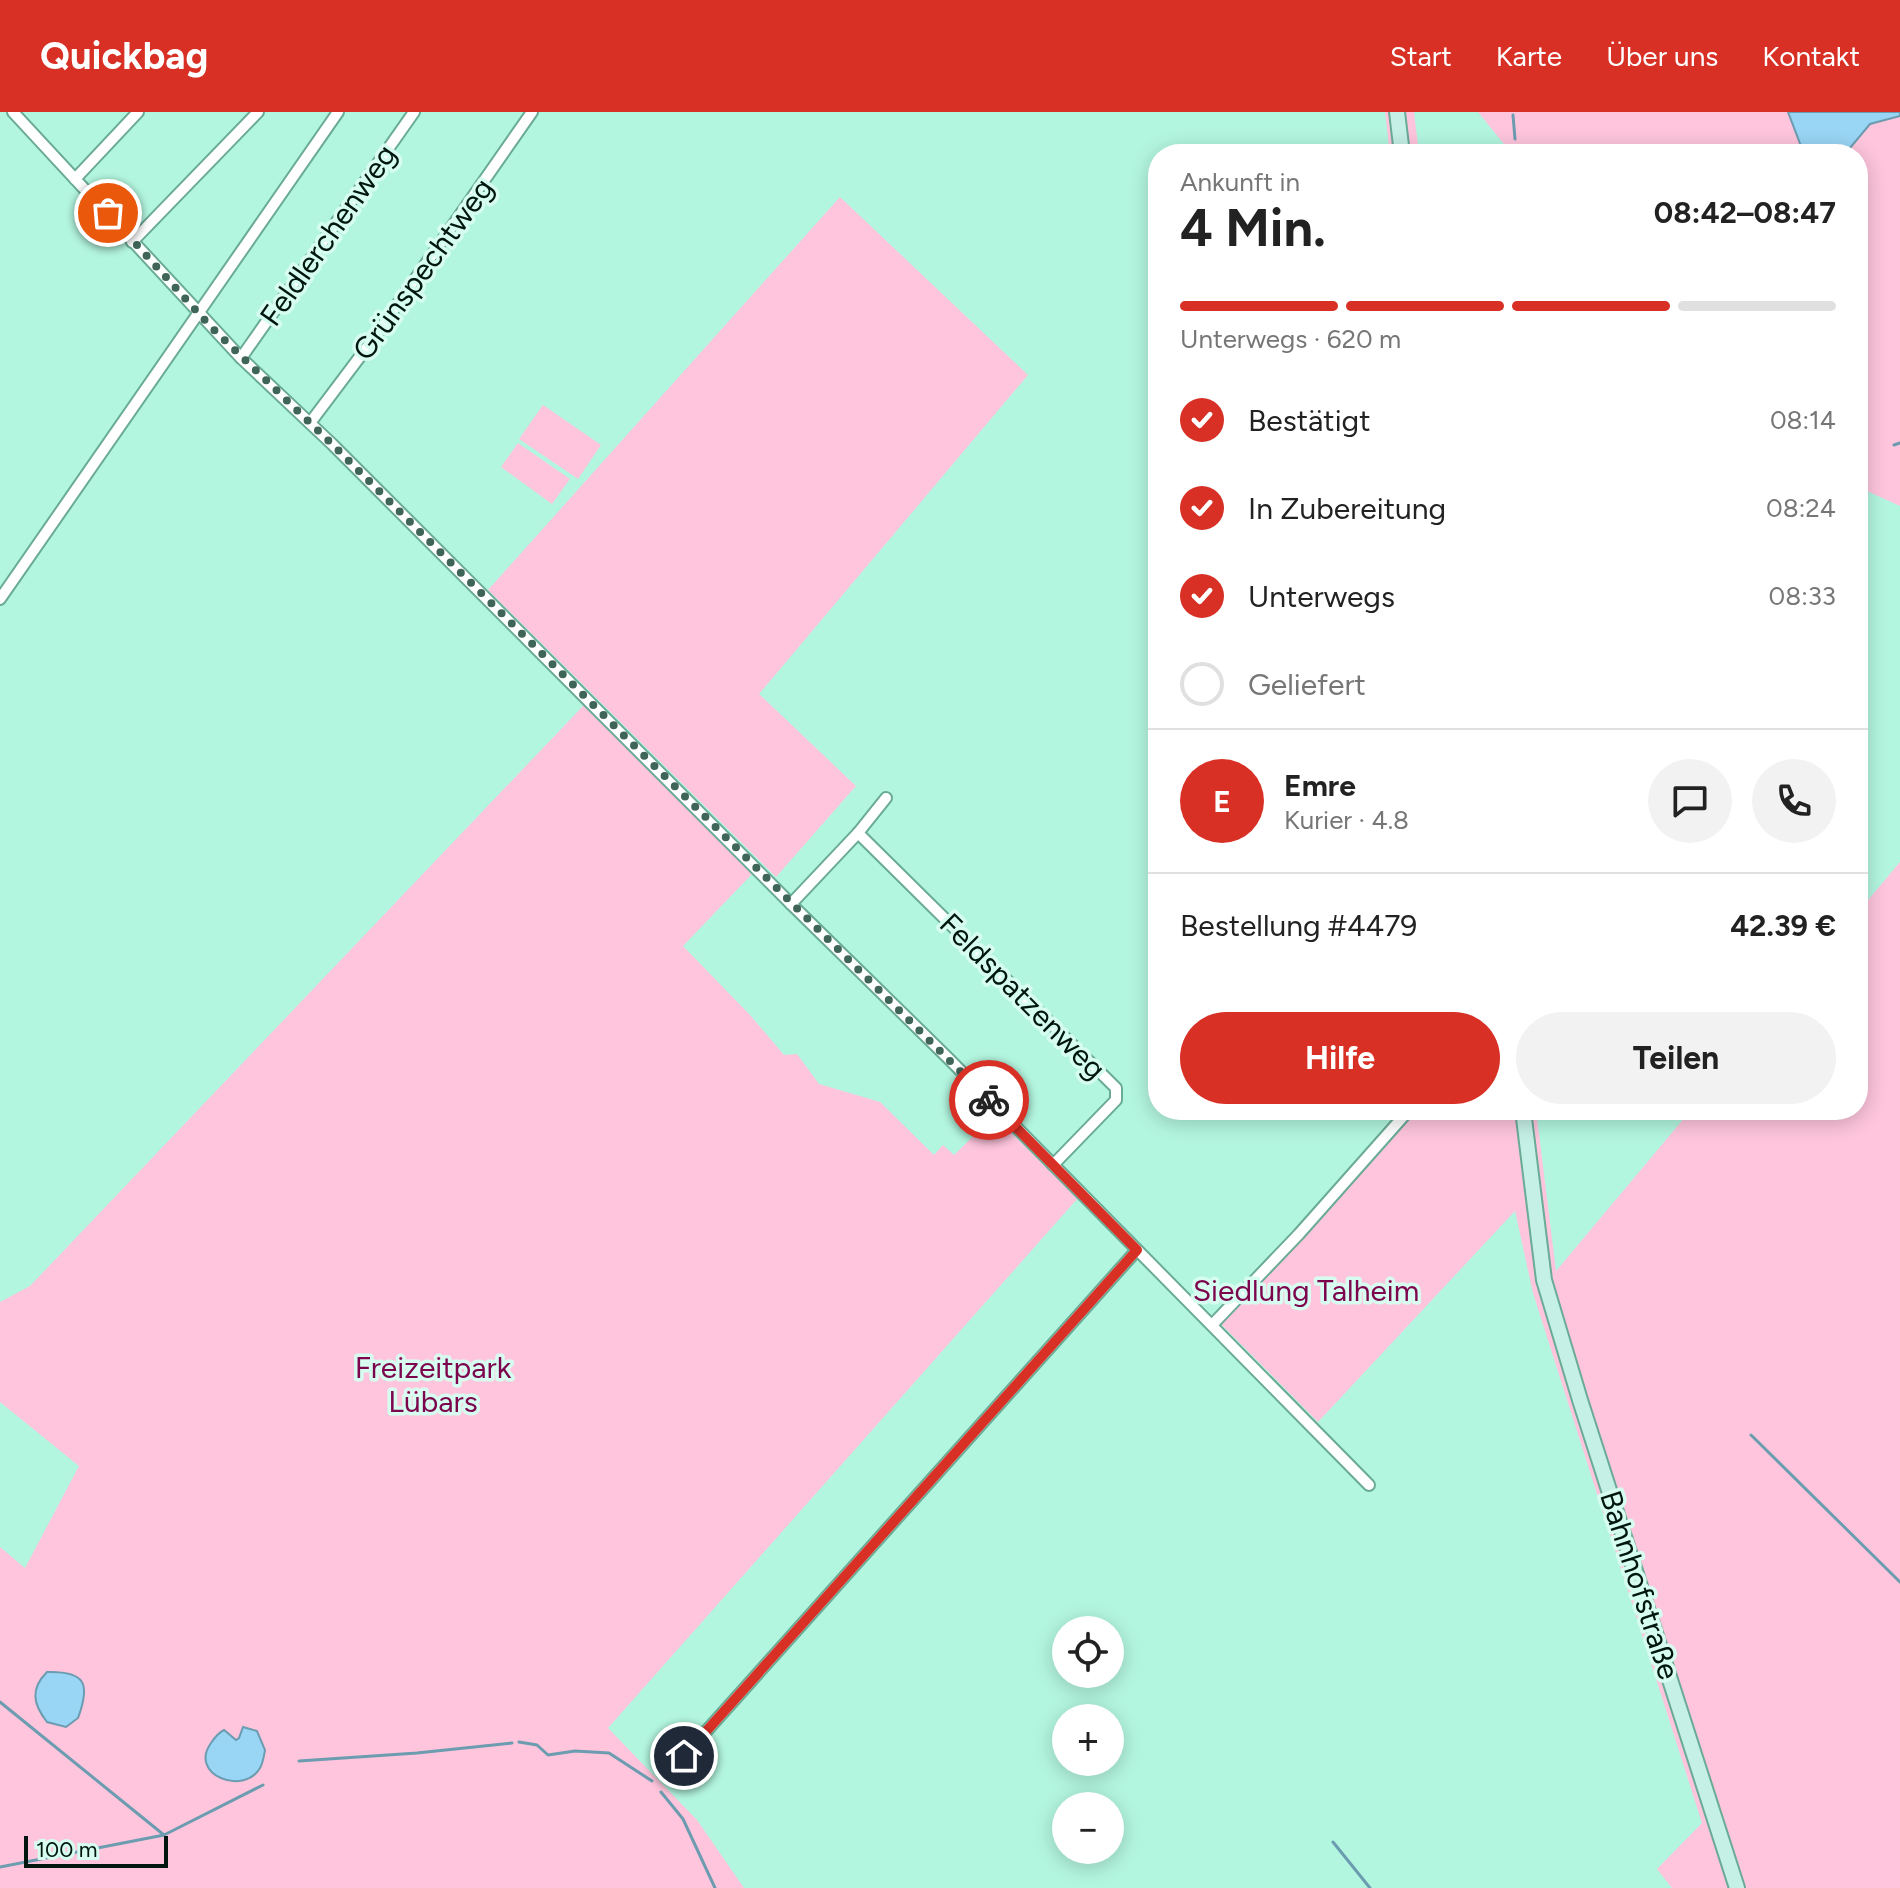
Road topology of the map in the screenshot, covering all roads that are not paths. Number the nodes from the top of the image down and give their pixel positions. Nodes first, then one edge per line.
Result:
1 (138, 112) edge
2 (258, 112) edge
3 (338, 112) edge
4 (414, 112) edge
5 (532, 112) edge
6 (1397, 112) edge
7 (18, 114) edge
8 (1401, 144) edge
9 (75, 179) junction
10 (132, 242) junction
11 (198, 314) junction
12 (241, 358) junction
13 (310, 423) junction
14 (0, 599) edge
15 (886, 798) dead end
16 (858, 833) junction
17 (791, 904) junction
18 (1400, 1120) edge
19 (1524, 1120) edge
20 (1053, 1165) junction
21 (1137, 1250) junction
22 (1212, 1325) junction
23 (1369, 1485) dead end
24 (684, 1756) dead end
25 (1737, 1888) edge

1 - 9 street
2 - 10 street
3 - 11 street
4 - 12 street, Feldlerchenweg
5 - 13 street, Grünspechtweg
6 - 8 street
7 - 9 street
9 - 10 street
10 - 11 street
11 - 12 street
11 - 14 street
12 - 13 street
13 - 17 street
15 - 16 street
16 - 17 street
16 - 20 street, Feldspatzenweg
17 - 20 street
18 - 22 street
19 - 25 street, Bahnhofstraße
20 - 21 street
21 - 22 street
21 - 24 street
22 - 23 street

